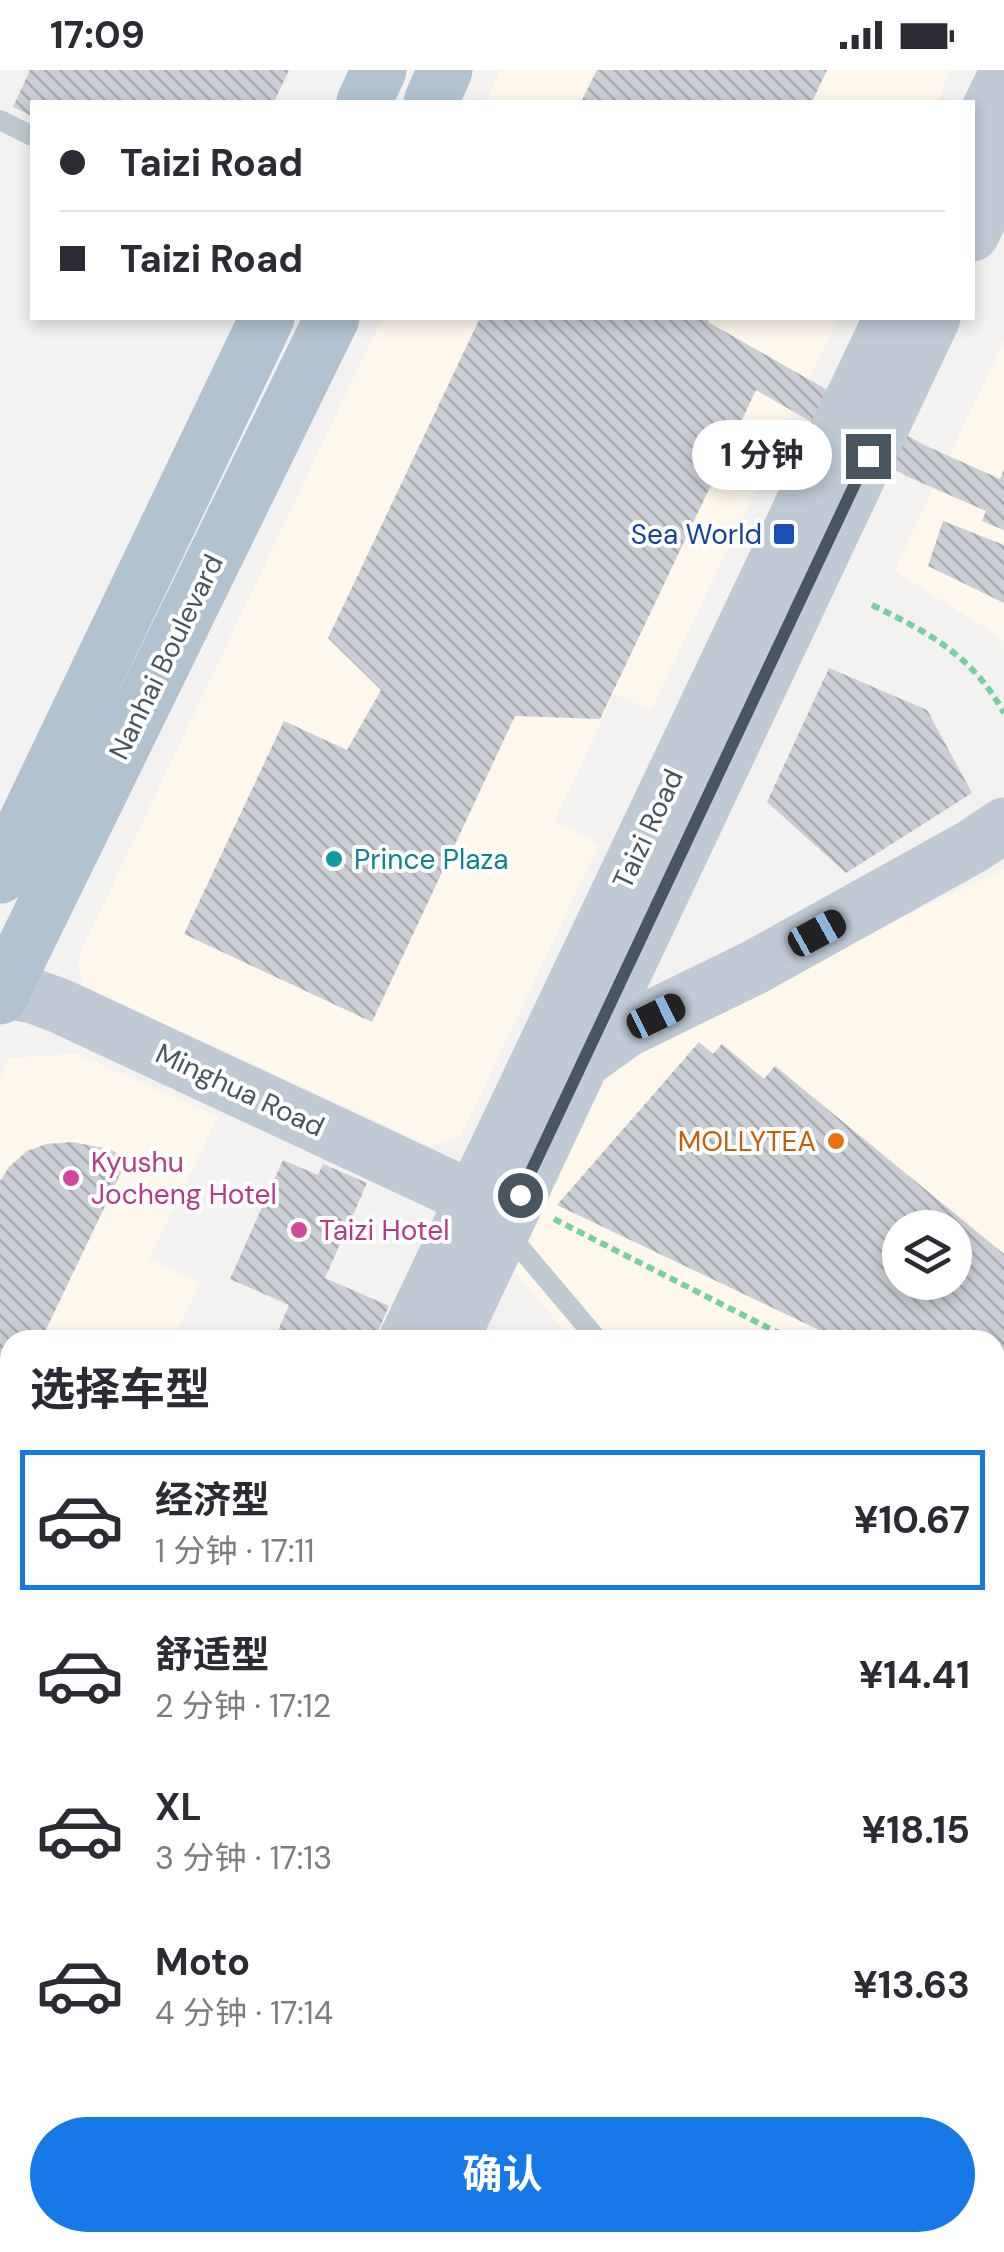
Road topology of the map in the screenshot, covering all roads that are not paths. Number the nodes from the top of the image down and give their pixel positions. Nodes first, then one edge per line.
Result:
1 (378, 70) edge
2 (445, 70) edge
3 (1004, 78) edge
4 (365, 100) edge
5 (431, 100) edge
6 (0, 120) edge
7 (30, 135) edge
8 (975, 139) edge
9 (1004, 167) edge
10 (975, 228) edge
11 (266, 320) edge
12 (331, 320) edge
13 (889, 320) edge
14 (932, 320) edge
15 (1004, 825) edge
16 (0, 876) edge
17 (640, 939) junction
18 (754, 968) junction
19 (1, 992) edge
20 (582, 1062) junction
21 (509, 1215) junction
22 (414, 1330) edge
23 (456, 1330) edge
24 (576, 1330) edge

1 - 4 main road
2 - 5 main road
3 - 8 main road
6 - 7 lane
9 - 10 main road
11 - 16 main road, Nanhai Boulevard
12 - 19 main road, Nanhai Boulevard
13 - 21 main road, Taizi Road
14 - 17 main road, Taizi Road
15 - 18 main road
17 - 18 main road
17 - 20 main road, Taizi Road
18 - 20 main road
19 - 21 main road, Minghua Road
20 - 21 main road, Taizi Road
21 - 22 main road, Taizi Road
21 - 23 main road, Taizi Road
21 - 24 lane

